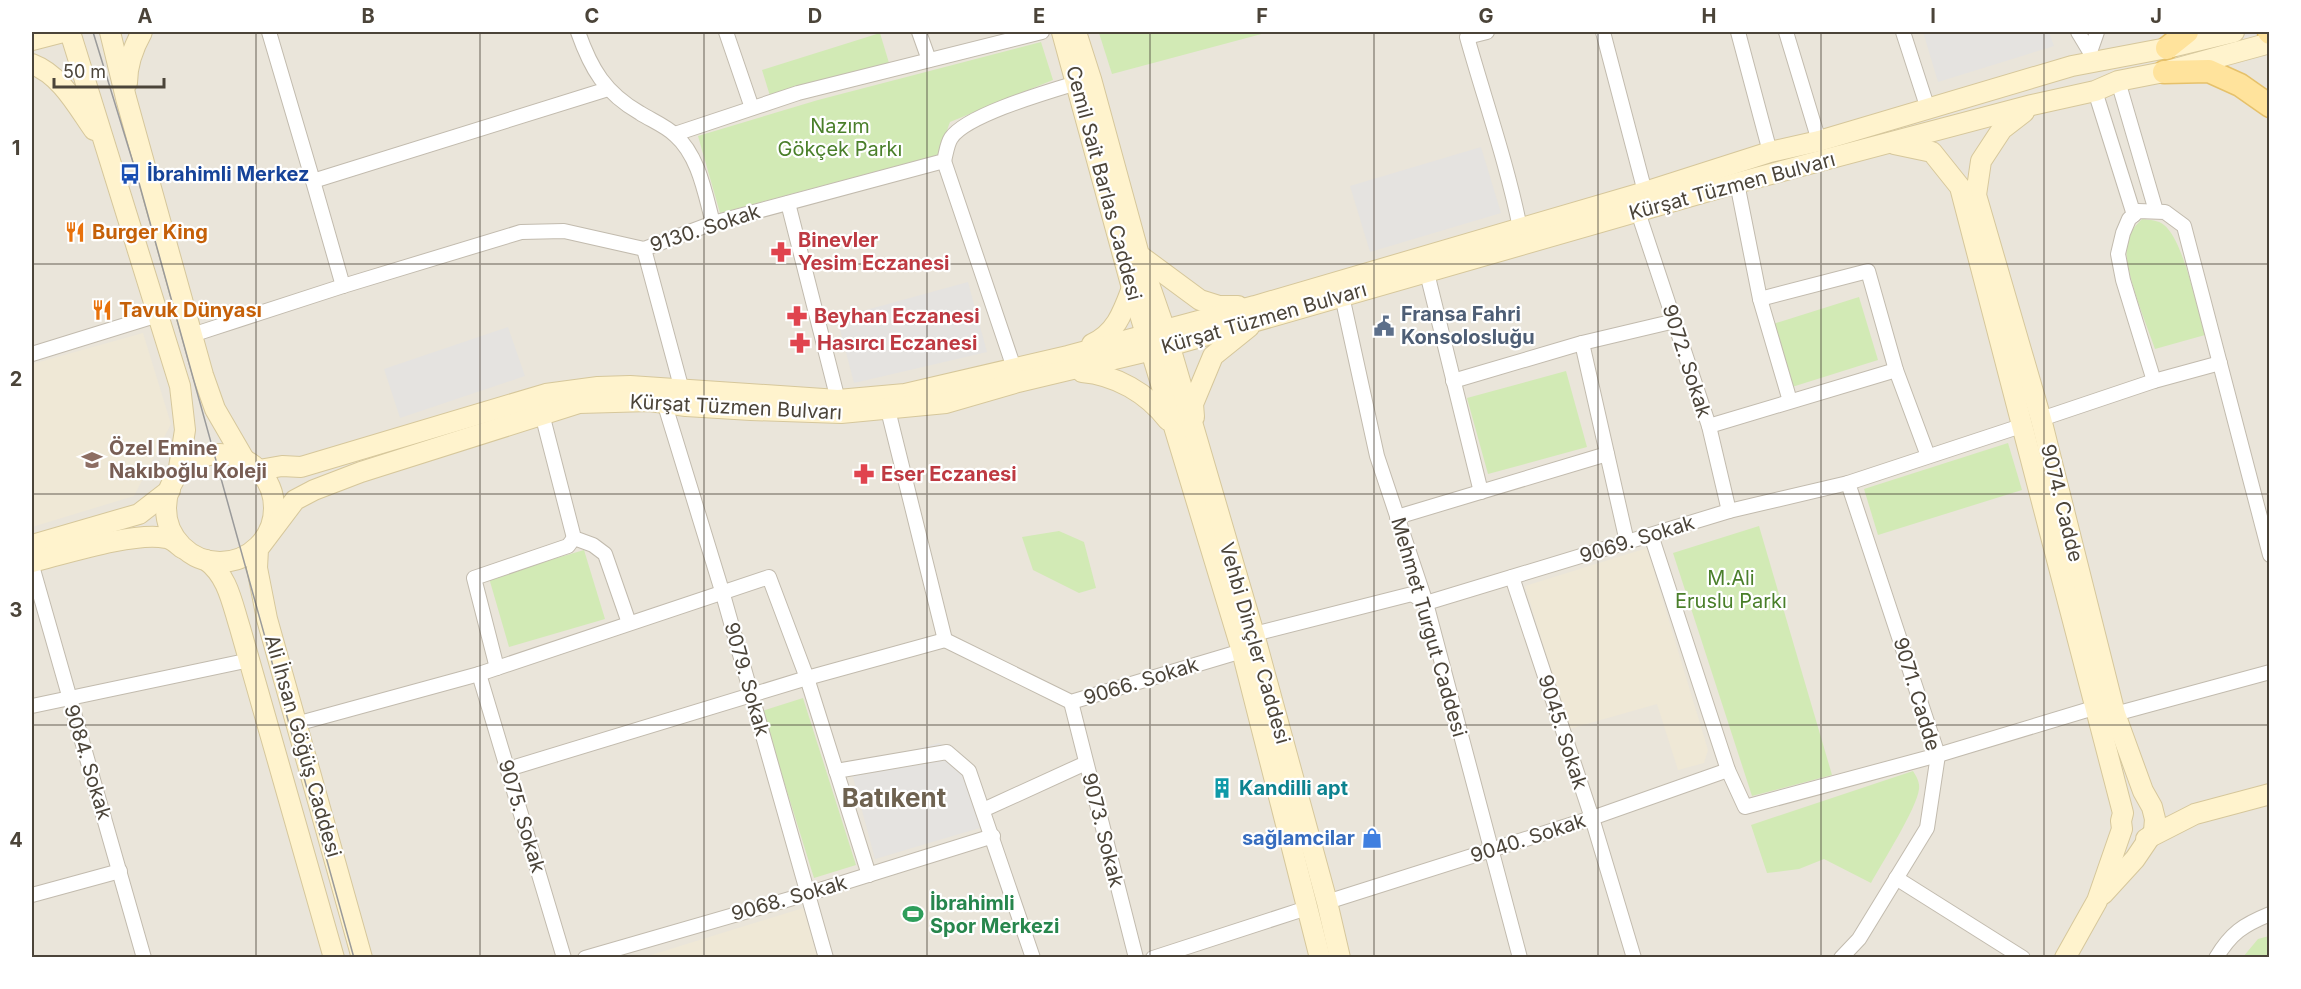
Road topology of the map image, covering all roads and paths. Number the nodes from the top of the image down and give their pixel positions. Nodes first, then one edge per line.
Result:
1 (63, 32) edge
2 (70, 32) edge
3 (110, 32) edge
4 (142, 32) edge
5 (269, 32) edge
6 (578, 32) edge
7 (726, 32) edge
8 (920, 32) edge
9 (1042, 32) edge
10 (1062, 32) edge
11 (1076, 32) edge
12 (1487, 32) edge
13 (1603, 32) edge
14 (1738, 32) edge
15 (1786, 32) edge
16 (1903, 32) edge
17 (2078, 32) edge
18 (2097, 32) edge
19 (2187, 32) edge
20 (2234, 32) edge
21 (32, 40) edge
22 (2270, 43) edge
23 (2167, 48) junction
24 (2091, 57) junction
25 (929, 60) junction
26 (32, 64) edge
27 (2163, 72) junction
28 (1084, 81) junction
29 (2118, 81) junction
30 (608, 89) junction
31 (2094, 91) junction
32 (126, 98) junction
33 (2032, 105) junction
34 (2270, 106) edge
35 (752, 108) junction
36 (1928, 109) junction
37 (675, 134) junction
38 (1819, 141) junction
39 (103, 143) junction
40 (1892, 143) junction
41 (1770, 152) junction
42 (945, 160) junction
43 (313, 182) junction
44 (1737, 183) junction
45 (1645, 192) junction
46 (788, 202) junction
47 (2156, 211) junction
48 (1638, 212) junction
49 (2134, 215) junction
50 (713, 223) junction
51 (1520, 228) junction
52 (644, 249) junction
53 (1139, 255) junction
54 (1427, 273) junction
55 (343, 286) junction
56 (1132, 288) junction
57 (1342, 296) junction
58 (1760, 298) junction
59 (1257, 313) junction
60 (158, 315) junction
61 (1675, 321) junction
62 (192, 335) junction
63 (1157, 340) junction
64 (1582, 343) junction
65 (32, 354) edge
66 (1067, 363) junction
67 (2220, 363) junction
68 (1014, 368) junction
69 (1896, 370) junction
70 (1454, 381) junction
71 (2154, 381) junction
72 (682, 390) junction
73 (838, 400) junction
74 (1790, 401) junction
75 (664, 402) junction
76 (888, 410) junction
77 (542, 414) junction
78 (2041, 419) junction
79 (1709, 426) junction
80 (2021, 426) junction
81 (1174, 430) junction
82 (1197, 441) junction
83 (1608, 454) junction
84 (1928, 456) junction
85 (252, 465) junction
86 (174, 482) junction
87 (1848, 483) junction
88 (1481, 492) junction
89 (1729, 512) junction
90 (1397, 517) junction
91 (1651, 535) junction
92 (267, 536) junction
93 (574, 538) junction
94 (1627, 542) junction
95 (32, 545) edge
96 (2270, 555) edge
97 (198, 557) junction
98 (32, 562) edge
99 (32, 566) edge
100 (1512, 577) junction
101 (722, 591) junction
102 (1425, 603) junction
103 (629, 623) junction
104 (1254, 634) junction
105 (945, 640) junction
106 (1242, 651) junction
107 (250, 660) junction
108 (497, 668) junction
109 (2270, 672) edge
110 (479, 674) junction
111 (807, 678) junction
112 (751, 695) junction
113 (69, 697) junction
114 (1071, 702) junction
115 (32, 706) edge
116 (2106, 710) junction
117 (296, 724) junction
118 (1938, 755) junction
119 (1086, 764) junction
120 (508, 769) junction
121 (1728, 770) junction
122 (836, 771) junction
123 (2270, 794) edge
124 (2152, 807) junction
125 (983, 810) junction
126 (2195, 814) junction
127 (1592, 818) junction
128 (2122, 821) junction
129 (993, 836) junction
130 (2149, 838) junction
131 (1491, 850) junction
132 (120, 871) junction
133 (869, 875) junction
134 (1896, 878) junction
135 (807, 894) junction
136 (32, 895) edge
137 (2097, 901) junction
138 (1327, 902) junction
139 (1307, 908) junction
140 (2270, 914) edge
141 (2072, 955) edge
142 (144, 957) edge
143 (334, 957) edge
144 (362, 957) edge
145 (564, 957) edge
146 (585, 957) edge
147 (826, 957) edge
148 (1034, 957) edge
149 (1136, 957) edge
150 (1153, 957) edge
151 (1320, 957) edge
152 (1340, 957) edge
153 (1520, 957) edge
154 (1634, 957) edge
155 (1841, 957) edge
156 (2023, 957) edge
157 (2216, 957) edge

1 - 21 street
2 - 39 street
3 - 32 street
4 - 32 street
5 - 43 street
6 - 30 street
7 - 35 street
8 - 25 street
9 - 25 street
10 - 28 street, Cemil Sait Barlas Caddesi
11 - 28 street, Cemil Sait Barlas Caddesi
12 - 51 street
13 - 45 street
14 - 41 street
15 - 38 street
16 - 36 street
17 - 24 street
18 - 24 street
19 - 23 main road
20 - 23 street, Kürşat Tüzmen Bulvarı
22 - 27 street, Kürşat Tüzmen Bulvarı
23 - 24 street, Kürşat Tüzmen Bulvarı
24 - 36 street, Kürşat Tüzmen Bulvarı
25 - 35 street
26 - 39 street
27 - 29 street, Kürşat Tüzmen Bulvarı
27 - 34 main road
28 - 42 street
28 - 53 street, Cemil Sait Barlas Caddesi
28 - 56 street, Cemil Sait Barlas Caddesi
29 - 31 street, Kürşat Tüzmen Bulvarı
29 - 47 street
30 - 37 street
30 - 43 street
31 - 33 street, Kürşat Tüzmen Bulvarı
31 - 49 street
32 - 62 street
33 - 40 street, Kürşat Tüzmen Bulvarı
33 - 78 street, 9074. Cadde
35 - 37 street
36 - 38 street, Kürşat Tüzmen Bulvarı
37 - 50 street
38 - 41 street, Kürşat Tüzmen Bulvarı
39 - 60 street
40 - 44 street, Kürşat Tüzmen Bulvarı
40 - 80 street, 9074. Cadde
41 - 45 street, Kürşat Tüzmen Bulvarı
42 - 46 street, 9130. Sokak
42 - 68 street
43 - 55 street
44 - 48 street, Kürşat Tüzmen Bulvarı
44 - 58 street
45 - 51 street, Kürşat Tüzmen Bulvarı
46 - 50 street, 9130. Sokak
46 - 73 street
47 - 49 street
47 - 67 street
48 - 54 street, Kürşat Tüzmen Bulvarı
48 - 61 street, 9072. Sokak
49 - 71 street
50 - 52 street, 9130. Sokak
51 - 59 street, Kürşat Tüzmen Bulvarı
52 - 55 street, 9130. Sokak
52 - 72 street
53 - 59 street
53 - 63 street, Cemil Sait Barlas Caddesi
54 - 57 street, Kürşat Tüzmen Bulvarı
54 - 70 street
55 - 62 street, 9130. Sokak
56 - 63 street, Cemil Sait Barlas Caddesi
56 - 66 street
57 - 59 street, Kürşat Tüzmen Bulvarı
57 - 90 street, Mehmet Turgut Caddesi
58 - 69 street
58 - 74 street
59 - 63 street, Kürşat Tüzmen Bulvarı
59 - 82 street
60 - 65 street
60 - 86 street
61 - 64 street
61 - 79 street, 9072. Sokak
62 - 85 street
63 - 66 street, Kürşat Tüzmen Bulvarı
63 - 81 street
63 - 82 street, Vehbi Dinçler Caddesi
64 - 70 street
64 - 83 street
66 - 68 street, Kürşat Tüzmen Bulvarı
66 - 76 street, Kürşat Tüzmen Bulvarı
66 - 81 street
67 - 71 street
67 - 96 street
68 - 73 street, Kürşat Tüzmen Bulvarı
69 - 74 street
69 - 84 street
70 - 88 street
71 - 78 street
72 - 73 street, Kürşat Tüzmen Bulvarı
72 - 85 street, Kürşat Tüzmen Bulvarı
74 - 79 street
75 - 76 street, Kürşat Tüzmen Bulvarı
75 - 77 street, Kürşat Tüzmen Bulvarı
75 - 101 street, 9079. Sokak
76 - 105 street
77 - 92 street, Kürşat Tüzmen Bulvarı
77 - 93 street
78 - 116 street, 9074. Cadde
79 - 89 street, 9072. Sokak
80 - 84 street, 9069. Sokak
80 - 116 street, 9074. Cadde
81 - 106 street
82 - 104 street, Vehbi Dinçler Caddesi
83 - 88 street
83 - 94 street
84 - 87 street, 9069. Sokak
85 - 86 street
85 - 92 street
86 - 95 street
86 - 97 street
87 - 89 street, 9069. Sokak
87 - 118 street, 9071. Cadde
88 - 90 street
89 - 91 street, 9069. Sokak
90 - 102 street, Mehmet Turgut Caddesi
91 - 94 street, 9069. Sokak
91 - 121 street
92 - 97 street
92 - 117 street, Ali İhsan Göğüş Caddesi
93 - 103 street
93 - 108 street
94 - 100 street, 9069. Sokak
97 - 98 street
97 - 107 street, Ali İhsan Göğüş Caddesi
99 - 113 street, 9084. Sokak
100 - 102 street, 9069. Sokak
100 - 127 street, 9045. Sokak
101 - 103 street
101 - 111 street
101 - 112 street, 9079. Sokak
102 - 104 street, 9069. Sokak
102 - 131 street, Mehmet Turgut Caddesi
103 - 108 street
104 - 138 street, Vehbi Dinçler Caddesi
105 - 111 street
105 - 114 street, 9066. Sokak
106 - 114 street, 9066. Sokak
106 - 139 street
107 - 113 street
107 - 143 street, Ali İhsan Göğüş Caddesi
108 - 110 street
109 - 116 street
110 - 117 street
110 - 120 street, 9075. Sokak
111 - 112 street
111 - 122 street
112 - 120 street
112 - 135 street, 9079. Sokak
113 - 115 street
113 - 132 street, 9084. Sokak
114 - 119 street, 9073. Sokak
116 - 118 street
116 - 124 street, 9074. Cadde
116 - 128 street, 9074. Cadde
117 - 144 street, Ali İhsan Göğüş Caddesi
118 - 121 street
118 - 134 street, 9071. Cadde
119 - 125 street
119 - 149 street, 9073. Sokak
120 - 145 street, 9075. Sokak
121 - 127 street, 9040. Sokak
122 - 125 street
122 - 133 street
123 - 126 street
124 - 126 street
124 - 128 street
124 - 130 street, 9074. Cadde
125 - 129 street
126 - 130 street
127 - 131 street, 9040. Sokak
127 - 154 street, 9045. Sokak
128 - 130 street
128 - 137 street, 9074. Cadde
129 - 133 street, 9068. Sokak
129 - 148 street
130 - 137 street, 9074. Cadde
131 - 138 street, 9040. Sokak
131 - 153 street, Mehmet Turgut Caddesi
132 - 136 street
132 - 142 street, 9084. Sokak
133 - 135 street, 9068. Sokak
134 - 155 street, 9071. Cadde
134 - 156 street
135 - 146 street, 9068. Sokak
135 - 147 street, 9079. Sokak
137 - 141 street, 9074. Cadde
138 - 152 street, Vehbi Dinçler Caddesi
139 - 150 street
139 - 151 street
140 - 157 street

